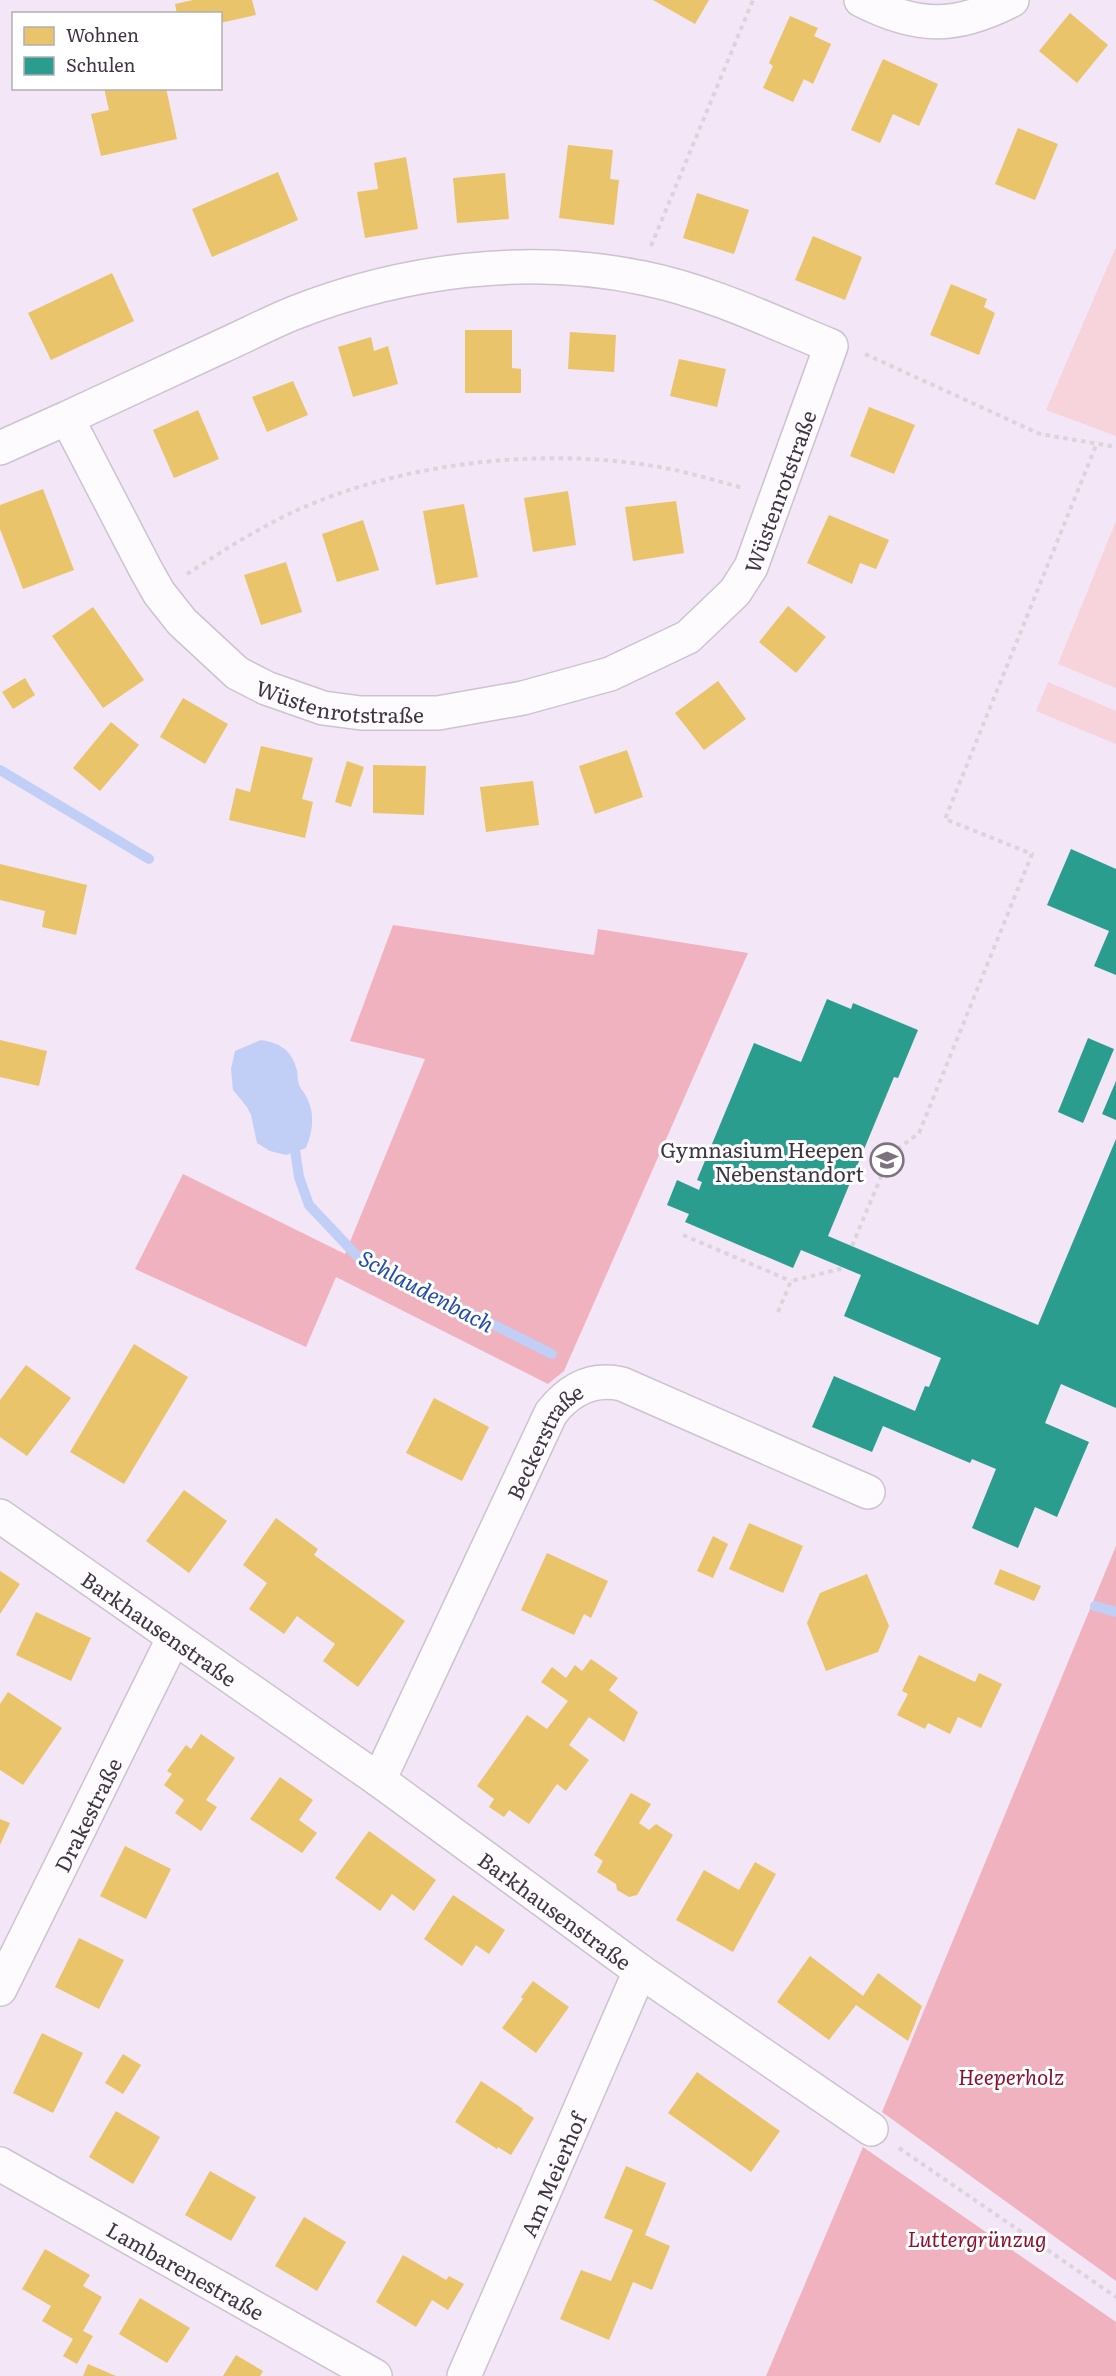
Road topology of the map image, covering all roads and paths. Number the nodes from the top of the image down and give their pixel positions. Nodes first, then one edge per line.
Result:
1 (753, 0) edge
2 (861, 0) edge
3 (1012, 0) edge
4 (643, 278) junction
5 (831, 346) junction
6 (68, 418) junction
7 (1097, 443) junction
8 (1116, 447) edge
9 (0, 448) edge
10 (778, 496) junction
11 (159, 593) junction
12 (683, 1235) dead end
13 (852, 1246) dead end
14 (844, 1268) dead end
15 (791, 1281) junction
16 (778, 1311) dead end
17 (868, 1492) dead end
18 (0, 1516) edge
19 (173, 1639) junction
20 (379, 1780) junction
21 (640, 1971) junction
22 (0, 1989) edge
23 (871, 2129) joint
24 (0, 2164) edge
25 (1116, 2297) edge
26 (375, 2376) edge
27 (464, 2376) edge

1 - 4 path
2 - 3 street
4 - 5 street
4 - 6 street
5 - 7 path
5 - 10 street, Wüstenrotstraße
6 - 9 street
6 - 11 street, Wüstenrotstraße
7 - 8 path
7 - 13 path
10 - 11 path
10 - 11 street, Wüstenrotstraße
12 - 15 path
14 - 15 path
15 - 16 path
17 - 20 street, Beckerstraße
18 - 19 street, Barkhausenstraße
19 - 20 street, Barkhausenstraße
19 - 22 street, Drakestraße
20 - 21 street, Barkhausenstraße
21 - 23 street, Barkhausenstraße
21 - 27 street, Am Meierhof
23 - 25 path
24 - 26 street, Lambarenestraße

